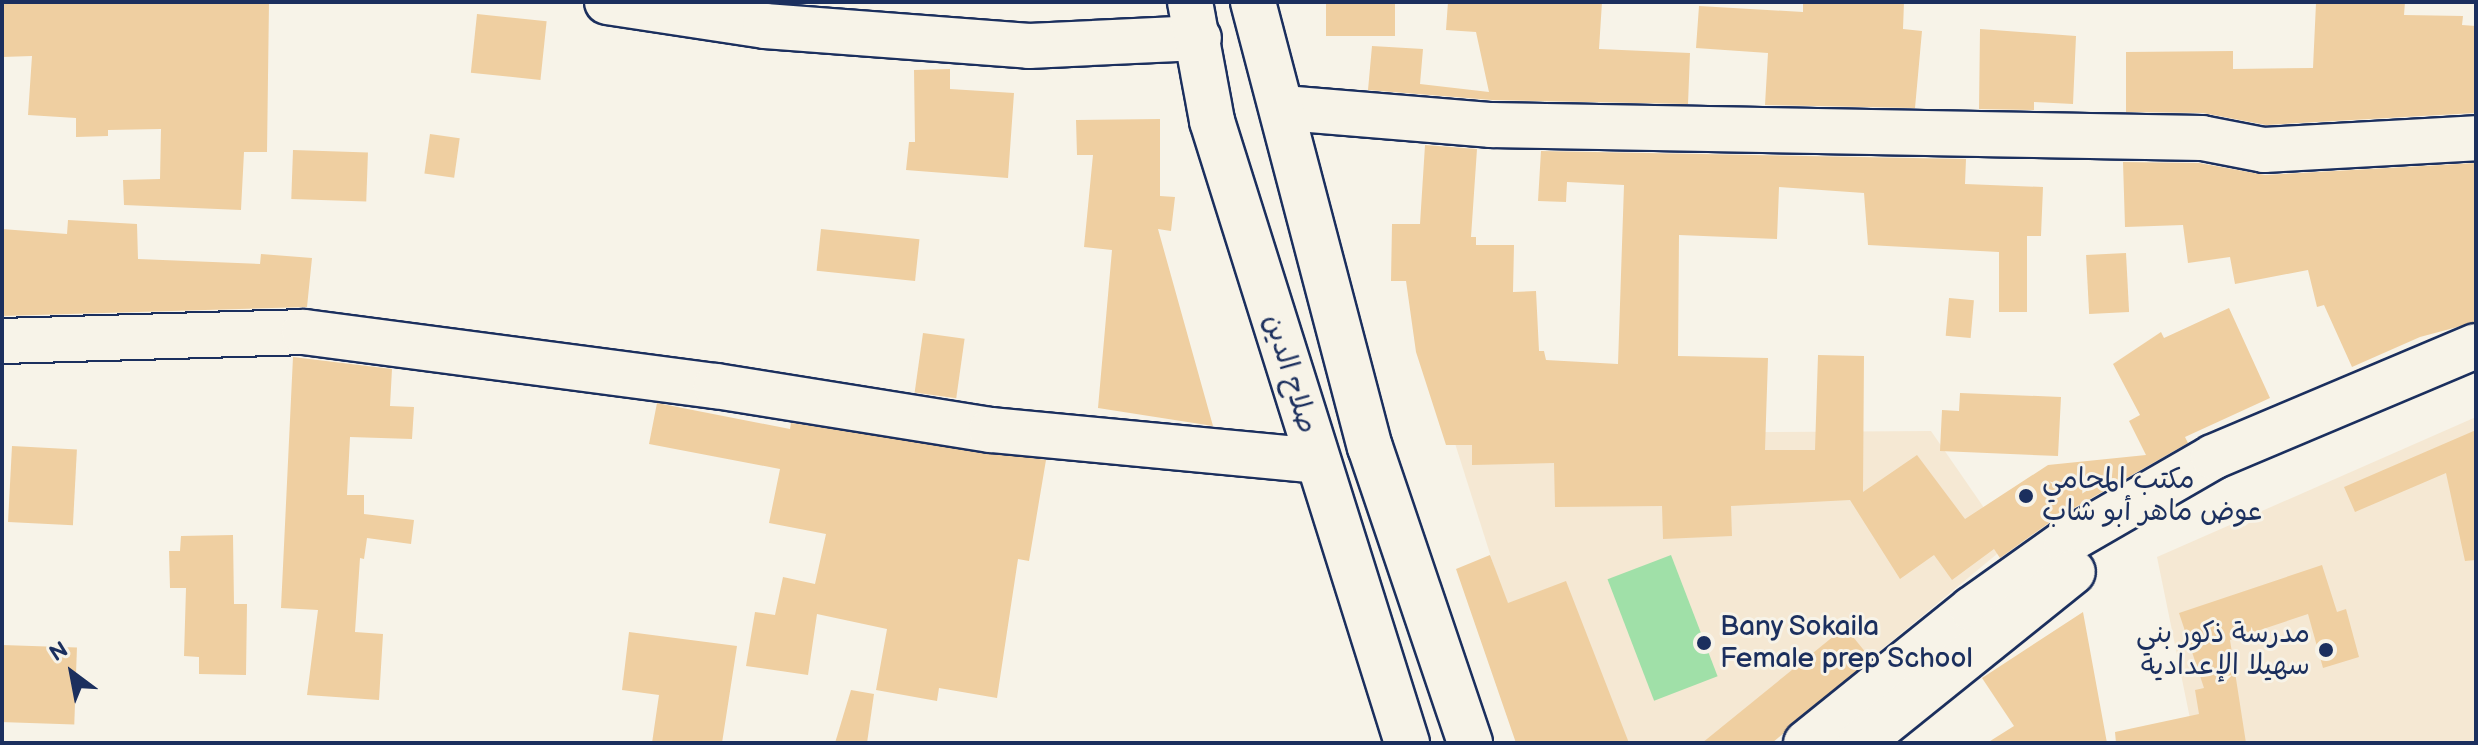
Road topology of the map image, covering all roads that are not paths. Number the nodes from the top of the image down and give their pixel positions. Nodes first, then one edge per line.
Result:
1 (607, 2) edge
2 (1253, 2) edge
3 (1194, 20) edge
4 (1284, 108) junction
5 (2476, 138) edge
6 (2, 341) edge
7 (2476, 346) edge
8 (2476, 375) edge
9 (1317, 461) junction
10 (1407, 743) edge
11 (1470, 743) edge
12 (1806, 743) edge
13 (1860, 743) edge

1 - 3 main road
2 - 4 main road, صلاح الدين
3 - 9 main road, صلاح الدين
4 - 5 main road
4 - 11 main road, صلاح الدين
6 - 9 main road
7 - 12 main road
8 - 13 main road
9 - 10 main road, صلاح الدين

